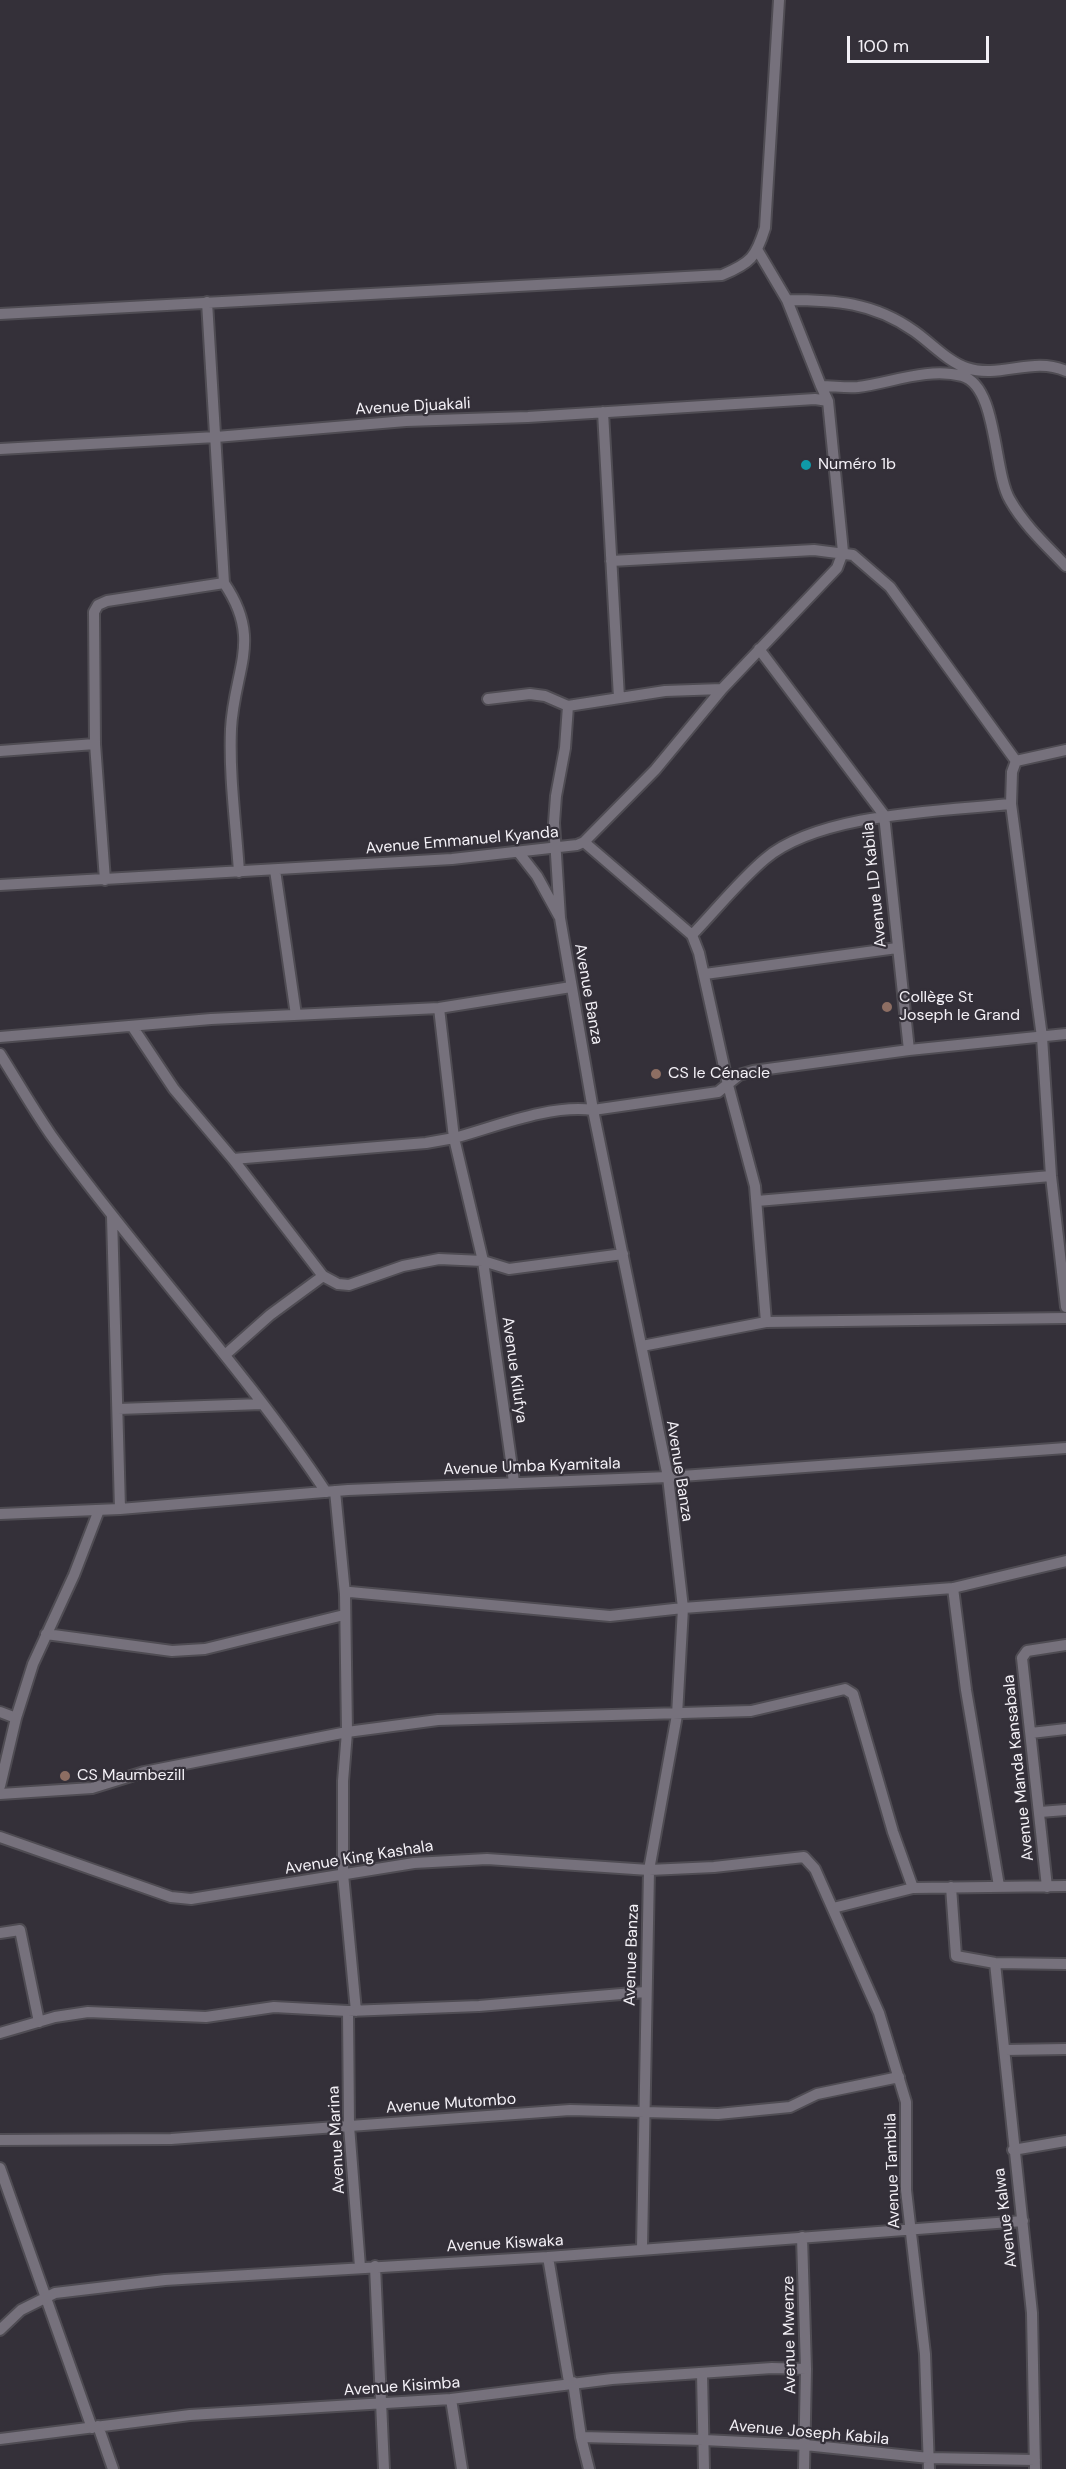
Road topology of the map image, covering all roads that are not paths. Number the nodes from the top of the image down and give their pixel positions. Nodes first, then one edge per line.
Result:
1 (779, 0) edge
2 (758, 251) junction
3 (787, 300) junction
4 (207, 302) junction
5 (0, 314) edge
6 (1066, 371) edge
7 (964, 372) junction
8 (821, 386) junction
9 (828, 401) junction
10 (603, 412) junction
11 (216, 436) junction
12 (0, 449) edge
13 (843, 552) junction
14 (611, 561) junction
15 (1066, 566) edge
16 (224, 583) junction
17 (759, 650) junction
18 (722, 689) junction
19 (619, 698) junction
20 (488, 699) dead end
21 (568, 706) junction
22 (95, 744) junction
23 (1066, 750) edge
24 (0, 751) edge
25 (1016, 761) junction
26 (1011, 804) junction
27 (884, 815) junction
28 (584, 842) junction
29 (557, 849) junction
30 (519, 853) junction
31 (275, 870) junction
32 (239, 872) junction
33 (105, 880) junction
34 (0, 885) edge
35 (560, 918) junction
36 (692, 935) junction
37 (897, 948) junction
38 (705, 974) junction
39 (571, 987) junction
40 (439, 1008) junction
41 (296, 1015) junction
42 (132, 1026) junction
43 (1066, 1034) edge
44 (1042, 1036) junction
45 (0, 1037) edge
46 (909, 1050) junction
47 (0, 1054) edge
48 (728, 1085) junction
49 (593, 1110) junction
50 (454, 1138) junction
51 (232, 1159) junction
52 (1051, 1176) junction
53 (757, 1201) junction
54 (112, 1216) junction
55 (623, 1254) junction
56 (483, 1261) junction
57 (323, 1276) junction
58 (1066, 1307) edge
59 (1066, 1318) edge
60 (766, 1322) junction
61 (642, 1346) junction
62 (225, 1355) junction
63 (262, 1404) junction
64 (118, 1409) junction
65 (1066, 1448) edge
66 (668, 1477) junction
67 (514, 1482) junction
68 (330, 1492) junction
69 (120, 1509) junction
70 (99, 1510) junction
71 (0, 1514) edge
72 (1066, 1561) edge
73 (952, 1588) junction
74 (345, 1594) junction
75 (683, 1608) junction
76 (344, 1615) junction
77 (46, 1634) junction
78 (1066, 1646) edge
79 (0, 1712) edge
80 (677, 1714) junction
81 (16, 1719) junction
82 (1066, 1729) edge
83 (347, 1732) junction
84 (1030, 1732) junction
85 (0, 1786) edge
86 (0, 1794) edge
87 (1066, 1810) edge
88 (1040, 1812) junction
89 (0, 1837) edge
90 (804, 1857) joint
91 (649, 1870) junction
92 (343, 1874) junction
93 (999, 1886) junction
94 (1066, 1886) edge
95 (951, 1887) junction
96 (1047, 1887) junction
97 (913, 1888) junction
98 (833, 1908) junction
99 (0, 1933) edge
100 (995, 1963) junction
101 (1066, 1964) edge
102 (645, 1992) junction
103 (352, 2011) junction
104 (39, 2022) junction
105 (0, 2033) edge
106 (1066, 2049) edge
107 (1005, 2050) junction
108 (899, 2077) junction
109 (645, 2112) junction
110 (349, 2126) junction
111 (0, 2140) edge
112 (1066, 2141) edge
113 (1013, 2150) junction
114 (0, 2168) edge
115 (1023, 2220) junction
116 (909, 2229) junction
117 (802, 2237) junction
118 (642, 2248) junction
119 (548, 2258) junction
120 (375, 2266) junction
121 (360, 2267) junction
122 (45, 2298) junction
123 (0, 2330) edge
124 (806, 2369) junction
125 (702, 2373) junction
126 (571, 2382) junction
127 (451, 2399) junction
128 (381, 2404) junction
129 (95, 2427) junction
130 (581, 2437) junction
131 (0, 2439) edge
132 (704, 2440) junction
133 (805, 2445) junction
134 (929, 2464) edge
135 (1035, 2465) edge
136 (113, 2469) edge
137 (384, 2469) edge
138 (462, 2469) edge
139 (589, 2469) edge
140 (704, 2469) edge
141 (804, 2469) edge

1 - 2 street
2 - 3 street
2 - 4 street
3 - 7 street
3 - 8 street
4 - 5 street
4 - 11 street
6 - 7 street
7 - 8 street
7 - 15 street
8 - 9 street
9 - 10 street, Avenue Djuakali
9 - 13 street
10 - 11 street, Avenue Djuakali
10 - 14 street
11 - 12 street, Avenue Djuakali
11 - 16 street
13 - 14 street
13 - 17 street
13 - 25 street
14 - 19 street
16 - 22 street
16 - 32 street
17 - 18 street
17 - 27 street, Avenue LD Kabila
18 - 19 street
18 - 28 street
19 - 21 street
20 - 21 street
21 - 29 street, Avenue Banza
22 - 24 street
22 - 33 street
23 - 25 street
25 - 26 street
26 - 27 street
26 - 44 street
27 - 36 street
27 - 37 street, Avenue LD Kabila
28 - 29 street, Avenue Emmanuel Kyanda
28 - 36 street
29 - 30 street, Avenue Emmanuel Kyanda
29 - 35 street, Avenue Banza
30 - 31 street, Avenue Emmanuel Kyanda
30 - 35 street
31 - 32 street, Avenue Emmanuel Kyanda
31 - 41 street
32 - 33 street, Avenue Emmanuel Kyanda
33 - 34 street, Avenue Emmanuel Kyanda
35 - 39 street, Avenue Banza
36 - 38 street
37 - 38 street
37 - 46 street, Avenue LD Kabila
38 - 48 street
39 - 40 street
39 - 49 street, Avenue Banza
40 - 41 street
40 - 50 street, Avenue Kilufya
41 - 42 street
42 - 45 street
42 - 51 street
43 - 44 street
44 - 46 street
44 - 52 street
46 - 48 street
47 - 54 street
48 - 49 street
48 - 53 street
49 - 50 street
49 - 55 street, Avenue Banza
50 - 51 street
50 - 56 street, Avenue Kilufya
51 - 57 street
52 - 53 street
52 - 58 street
53 - 60 street
54 - 62 street
54 - 64 street
55 - 56 street
55 - 61 street, Avenue Banza
56 - 57 street
56 - 67 street, Avenue Kilufya
57 - 62 street
59 - 60 street
60 - 61 street
61 - 66 street, Avenue Banza
62 - 63 street
63 - 64 street
63 - 68 street
64 - 69 street
65 - 66 street, Avenue Umba Kyamitala
66 - 67 street, Avenue Umba Kyamitala
66 - 75 street, Avenue Banza
67 - 68 street, Avenue Umba Kyamitala
68 - 69 street, Avenue Umba Kyamitala
68 - 74 street, Avenue Marina
69 - 70 street, Avenue Umba Kyamitala
70 - 71 street, Avenue Umba Kyamitala
70 - 77 street
72 - 73 street
73 - 75 street
73 - 93 street
74 - 75 street
74 - 76 street, Avenue Marina
75 - 80 street, Avenue Banza
76 - 77 street
76 - 83 street, Avenue Marina
77 - 81 street
78 - 84 street, Avenue Manda Kansabala
79 - 81 street
80 - 83 street
80 - 91 street, Avenue Banza
80 - 97 street
81 - 85 street
82 - 84 street
83 - 86 street
83 - 92 street, Avenue Marina
84 - 88 street, Avenue Manda Kansabala
87 - 88 street
88 - 96 street, Avenue Manda Kansabala
89 - 92 street, Avenue King Kashala
90 - 91 street, Avenue King Kashala
90 - 98 street, Avenue Tambila
91 - 92 street, Avenue King Kashala
91 - 102 street, Avenue Banza
92 - 103 street, Avenue Marina
93 - 95 street
93 - 96 street
94 - 96 street
95 - 97 street
95 - 100 street
97 - 98 street
98 - 108 street, Avenue Tambila
99 - 104 street
100 - 101 street
100 - 107 street, Avenue Kalwa
102 - 103 street
102 - 109 street, Avenue Banza
103 - 104 street
103 - 110 street, Avenue Marina
104 - 105 street
106 - 107 street
107 - 113 street, Avenue Kalwa
108 - 109 street, Avenue Mutombo
108 - 116 street, Avenue Tambila
109 - 110 street, Avenue Mutombo
109 - 118 street, Avenue Banza
110 - 111 street, Avenue Mutombo
110 - 121 street, Avenue Marina
112 - 113 street
113 - 115 street, Avenue Kalwa
114 - 122 street
115 - 116 street, Avenue Kiswaka
115 - 135 street, Avenue Kalwa
116 - 117 street, Avenue Kiswaka
116 - 134 street, Avenue Tambila
117 - 118 street, Avenue Kiswaka
117 - 124 street, Avenue Mwenze
118 - 119 street, Avenue Kiswaka
119 - 120 street, Avenue Kiswaka
119 - 126 street
120 - 121 street, Avenue Kiswaka
120 - 128 street
121 - 122 street, Avenue Kiswaka
122 - 123 street, Avenue Kiswaka
122 - 129 street
124 - 125 street, Avenue Kisimba
124 - 133 street, Avenue Mwenze
125 - 126 street, Avenue Kisimba
125 - 132 street
126 - 127 street, Avenue Kisimba
126 - 130 street
127 - 128 street, Avenue Kisimba
127 - 138 street
128 - 129 street, Avenue Kisimba
128 - 137 street
129 - 131 street, Avenue Kisimba
129 - 136 street
130 - 132 street, Avenue Joseph Kabila
130 - 139 street
132 - 133 street, Avenue Joseph Kabila
132 - 140 street
133 - 134 street, Avenue Joseph Kabila
133 - 141 street, Avenue Mwenze
134 - 135 street, Avenue Joseph Kabila

